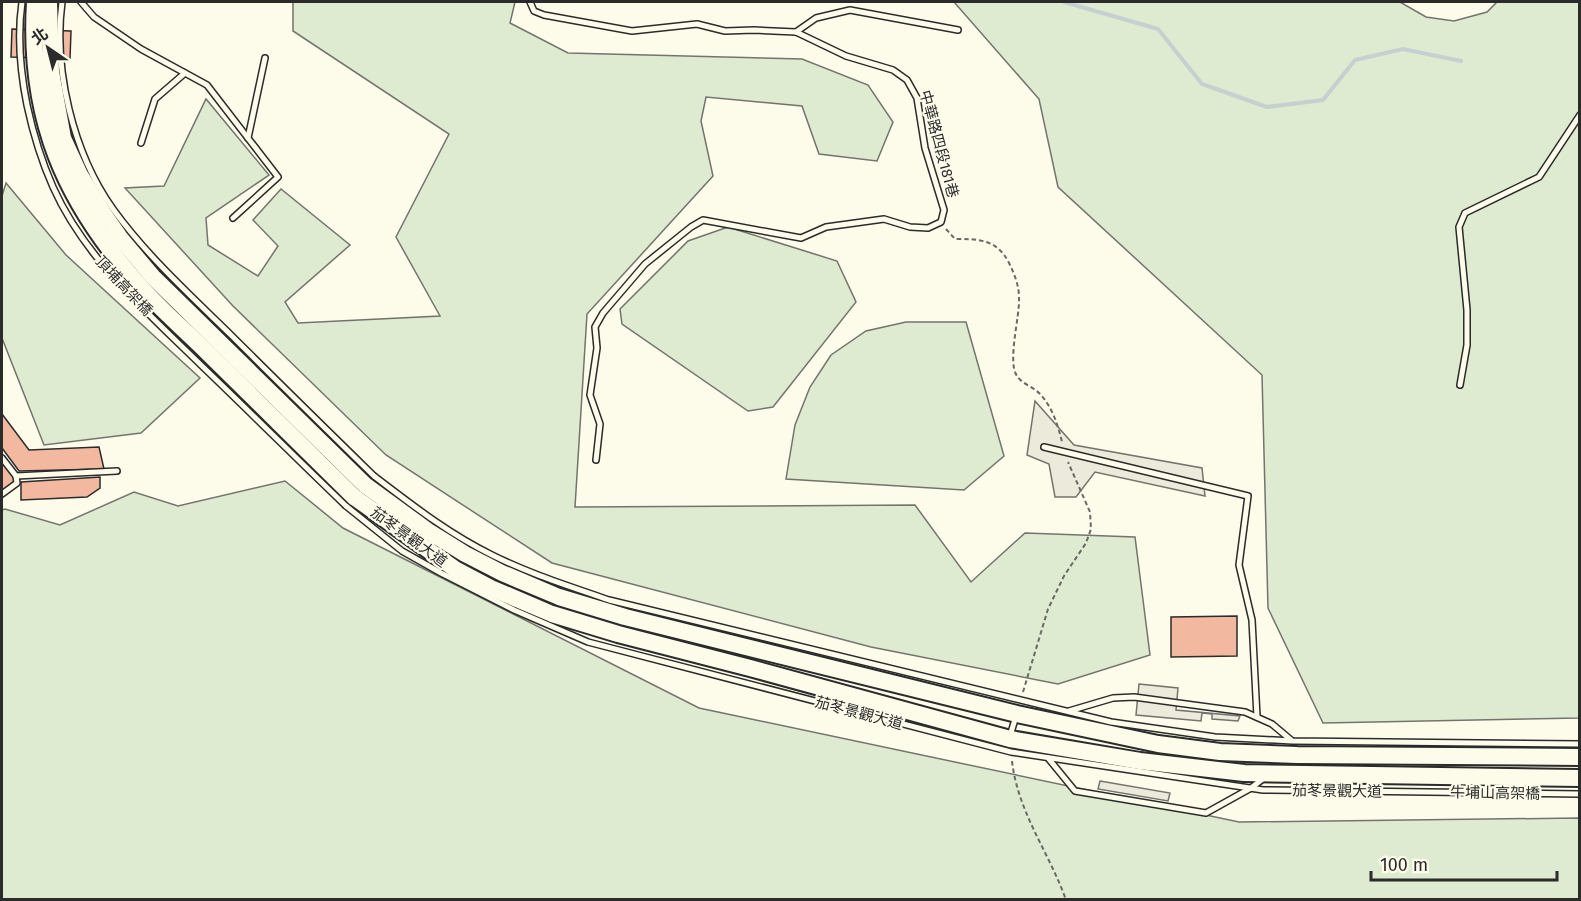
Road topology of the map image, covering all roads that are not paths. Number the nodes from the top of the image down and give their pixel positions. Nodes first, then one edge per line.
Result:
1 (21, 2) edge
2 (35, 2) edge
3 (49, 2) edge
4 (63, 2) edge
5 (81, 2) edge
6 (530, 2) edge
7 (958, 30) dead end
8 (796, 33) junction
9 (265, 58) dead end
10 (185, 73) junction
11 (1580, 115) edge
12 (248, 138) junction
13 (141, 143) dead end
14 (233, 218) dead end
15 (1460, 385) dead end
16 (1044, 447) dead end
17 (2, 458) edge
18 (596, 460) dead end
19 (117, 471) dead end
20 (16, 476) junction
21 (360, 491) junction
22 (2, 494) edge
23 (1019, 707) junction
24 (1068, 712) junction
25 (1257, 717) junction
26 (1292, 741) junction
27 (1440, 742) junction
28 (1580, 744) edge
29 (1010, 746) junction
30 (1410, 748) junction
31 (1487, 756) junction
32 (1580, 757) edge
33 (1048, 758) junction
34 (1269, 774) junction
35 (1580, 778) edge
36 (1410, 784) junction
37 (1251, 788) junction
38 (1580, 794) edge

1 - 4 lane
1 - 21 lane, 頂埔高架橋, bridge
2 - 21 street, 頂埔高架橋, bridge
3 - 21 street, 頂埔高架橋, bridge
4 - 21 lane, bridge
5 - 10 lane
6 - 8 lane, 中華路四段181巷
7 - 8 lane
8 - 18 lane, 中華路四段181巷
9 - 12 lane
10 - 12 lane
10 - 13 lane
11 - 15 lane
12 - 14 lane
16 - 25 lane
17 - 20 lane
19 - 20 lane
20 - 22 lane
21 - 23 street, 茄苳景觀大道
21 - 29 street, 茄苳景觀大道
23 - 24 lane, 茄苳景觀大道
23 - 29 lane
23 - 30 street, 茄苳景觀大道
24 - 25 lane
24 - 26 lane, 茄苳景觀大道
25 - 26 lane
26 - 30 lane, 茄苳景觀大道
27 - 28 lane
27 - 30 lane
27 - 31 lane
29 - 33 lane, 茄苳景觀大道
29 - 34 street, 茄苳景觀大道
30 - 31 street
31 - 32 street
33 - 37 lane, 茄苳景觀大道
33 - 37 lane
34 - 36 street, 茄苳景觀大道
34 - 37 lane
35 - 36 street, 牛埔山高架橋
36 - 37 lane, 茄苳景觀大道
36 - 38 lane, 牛埔山高架橋

